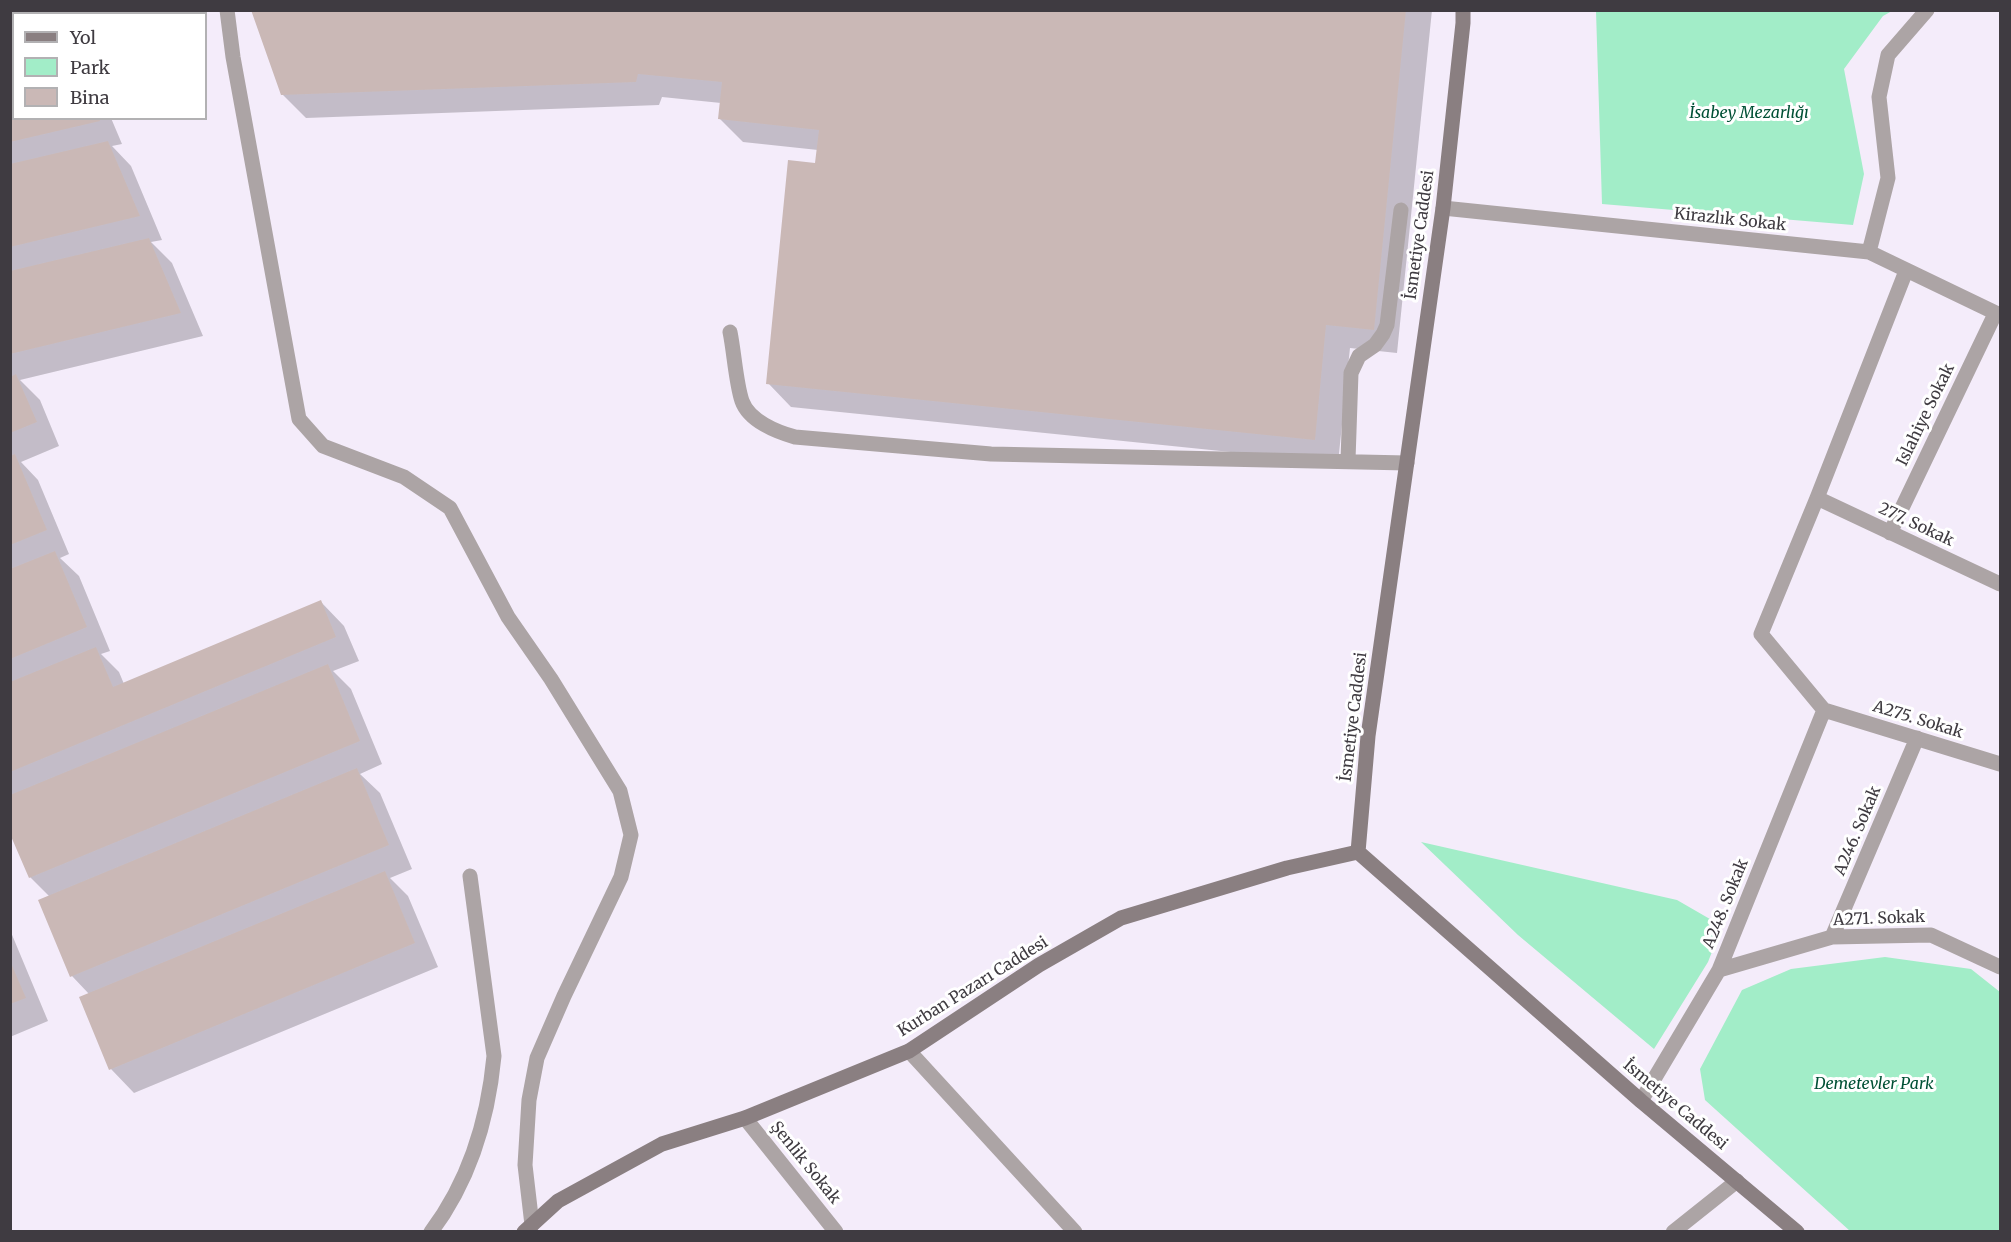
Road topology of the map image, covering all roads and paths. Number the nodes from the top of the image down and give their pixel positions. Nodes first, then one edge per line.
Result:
1 (227, 10) edge
2 (1463, 10) edge
3 (1927, 10) edge
4 (1443, 208) junction
5 (1401, 210) dead end
6 (1869, 252) junction
7 (1906, 270) junction
8 (1998, 315) edge
9 (730, 332) dead end
10 (1348, 460) junction
11 (1407, 463) junction
12 (1817, 498) junction
13 (1890, 532) junction
14 (2001, 584) edge
15 (1824, 710) junction
16 (1917, 738) junction
17 (2001, 764) edge
18 (1358, 852) junction
19 (470, 876) dead end
20 (1832, 937) junction
21 (2001, 967) edge
22 (1719, 970) junction
23 (909, 1051) junction
24 (1641, 1101) junction
25 (745, 1118) junction
26 (1737, 1181) junction
27 (531, 1229) edge
28 (431, 1232) edge
29 (836, 1232) edge
30 (1075, 1232) edge
31 (1673, 1232) edge
32 (1797, 1232) edge

1 - 27 street
2 - 4 main road, İsmetiye Caddesi
3 - 6 street
4 - 6 street, Kirazlık Sokak
4 - 11 main road, İsmetiye Caddesi
5 - 10 street
6 - 7 street, Kirazlık Sokak
7 - 8 street, Kirazlık Sokak
7 - 12 street
8 - 13 street, Islahiye Sokak
9 - 10 street
10 - 11 street
11 - 18 main road, İsmetiye Caddesi
12 - 13 street, 277. Sokak
12 - 15 street
13 - 14 street, 277. Sokak
15 - 16 street, A275. Sokak
15 - 22 street, A248. Sokak
16 - 17 street, A275. Sokak
16 - 20 street, A246. Sokak
18 - 23 main road, Kurban Pazarı Caddesi
18 - 24 main road, İsmetiye Caddesi
19 - 28 street
20 - 21 street, A271. Sokak
20 - 22 street, A271. Sokak
22 - 24 street, A248. Sokak
23 - 25 main road, Kurban Pazarı Caddesi
23 - 30 street
24 - 26 main road, İsmetiye Caddesi
25 - 27 main road, Kurban Pazarı Caddesi
25 - 29 street, Şenlik Sokak
26 - 31 street
26 - 32 main road, İsmetiye Caddesi

